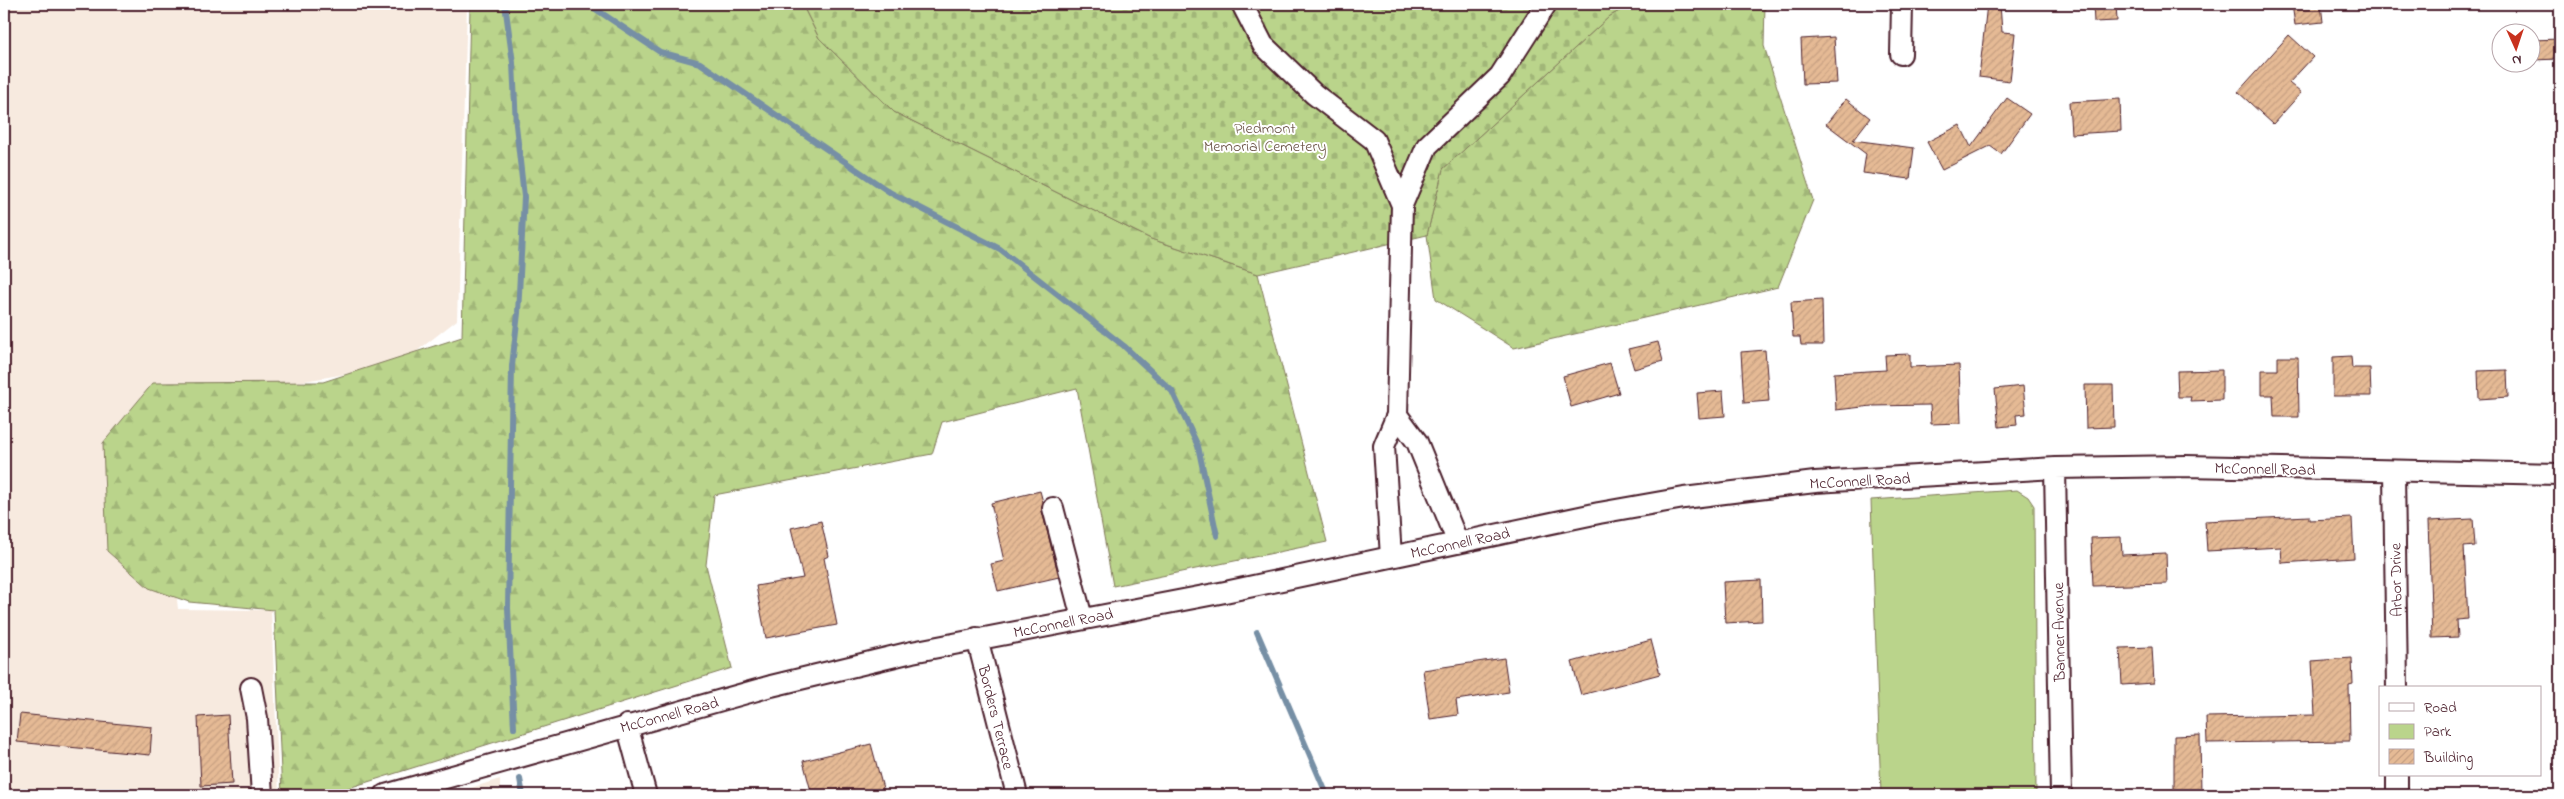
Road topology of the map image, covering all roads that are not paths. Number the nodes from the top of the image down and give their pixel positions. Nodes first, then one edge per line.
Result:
1 (1242, 4) edge
2 (1546, 4) edge
3 (1902, 4) edge
4 (1901, 54) dead end
5 (1402, 205) junction
6 (1397, 415) junction
7 (2055, 468) junction
8 (2394, 471) junction
9 (2560, 474) edge
10 (1053, 508) dead end
11 (1458, 543) junction
12 (1391, 557) junction
13 (1082, 618) junction
14 (977, 638) junction
15 (2397, 686) edge
16 (251, 688) dead end
17 (627, 725) junction
18 (2397, 776) edge
19 (262, 795) edge
20 (385, 795) edge
21 (646, 795) edge
22 (1017, 795) edge
23 (2062, 795) edge
24 (2397, 795) edge

1 - 5 street
2 - 5 street
3 - 4 street
5 - 6 street
6 - 11 street
6 - 12 street
7 - 8 street, McConnell Road
7 - 11 street, McConnell Road
7 - 23 street, Banner Avenue
8 - 9 street, McConnell Road
8 - 15 street, Arbor Drive
10 - 13 street
11 - 12 street, McConnell Road
12 - 13 street, McConnell Road
13 - 14 street, McConnell Road
14 - 17 street, McConnell Road
14 - 22 street, Borders Terrace
16 - 19 street
17 - 20 street, McConnell Road
17 - 21 street
18 - 24 street

